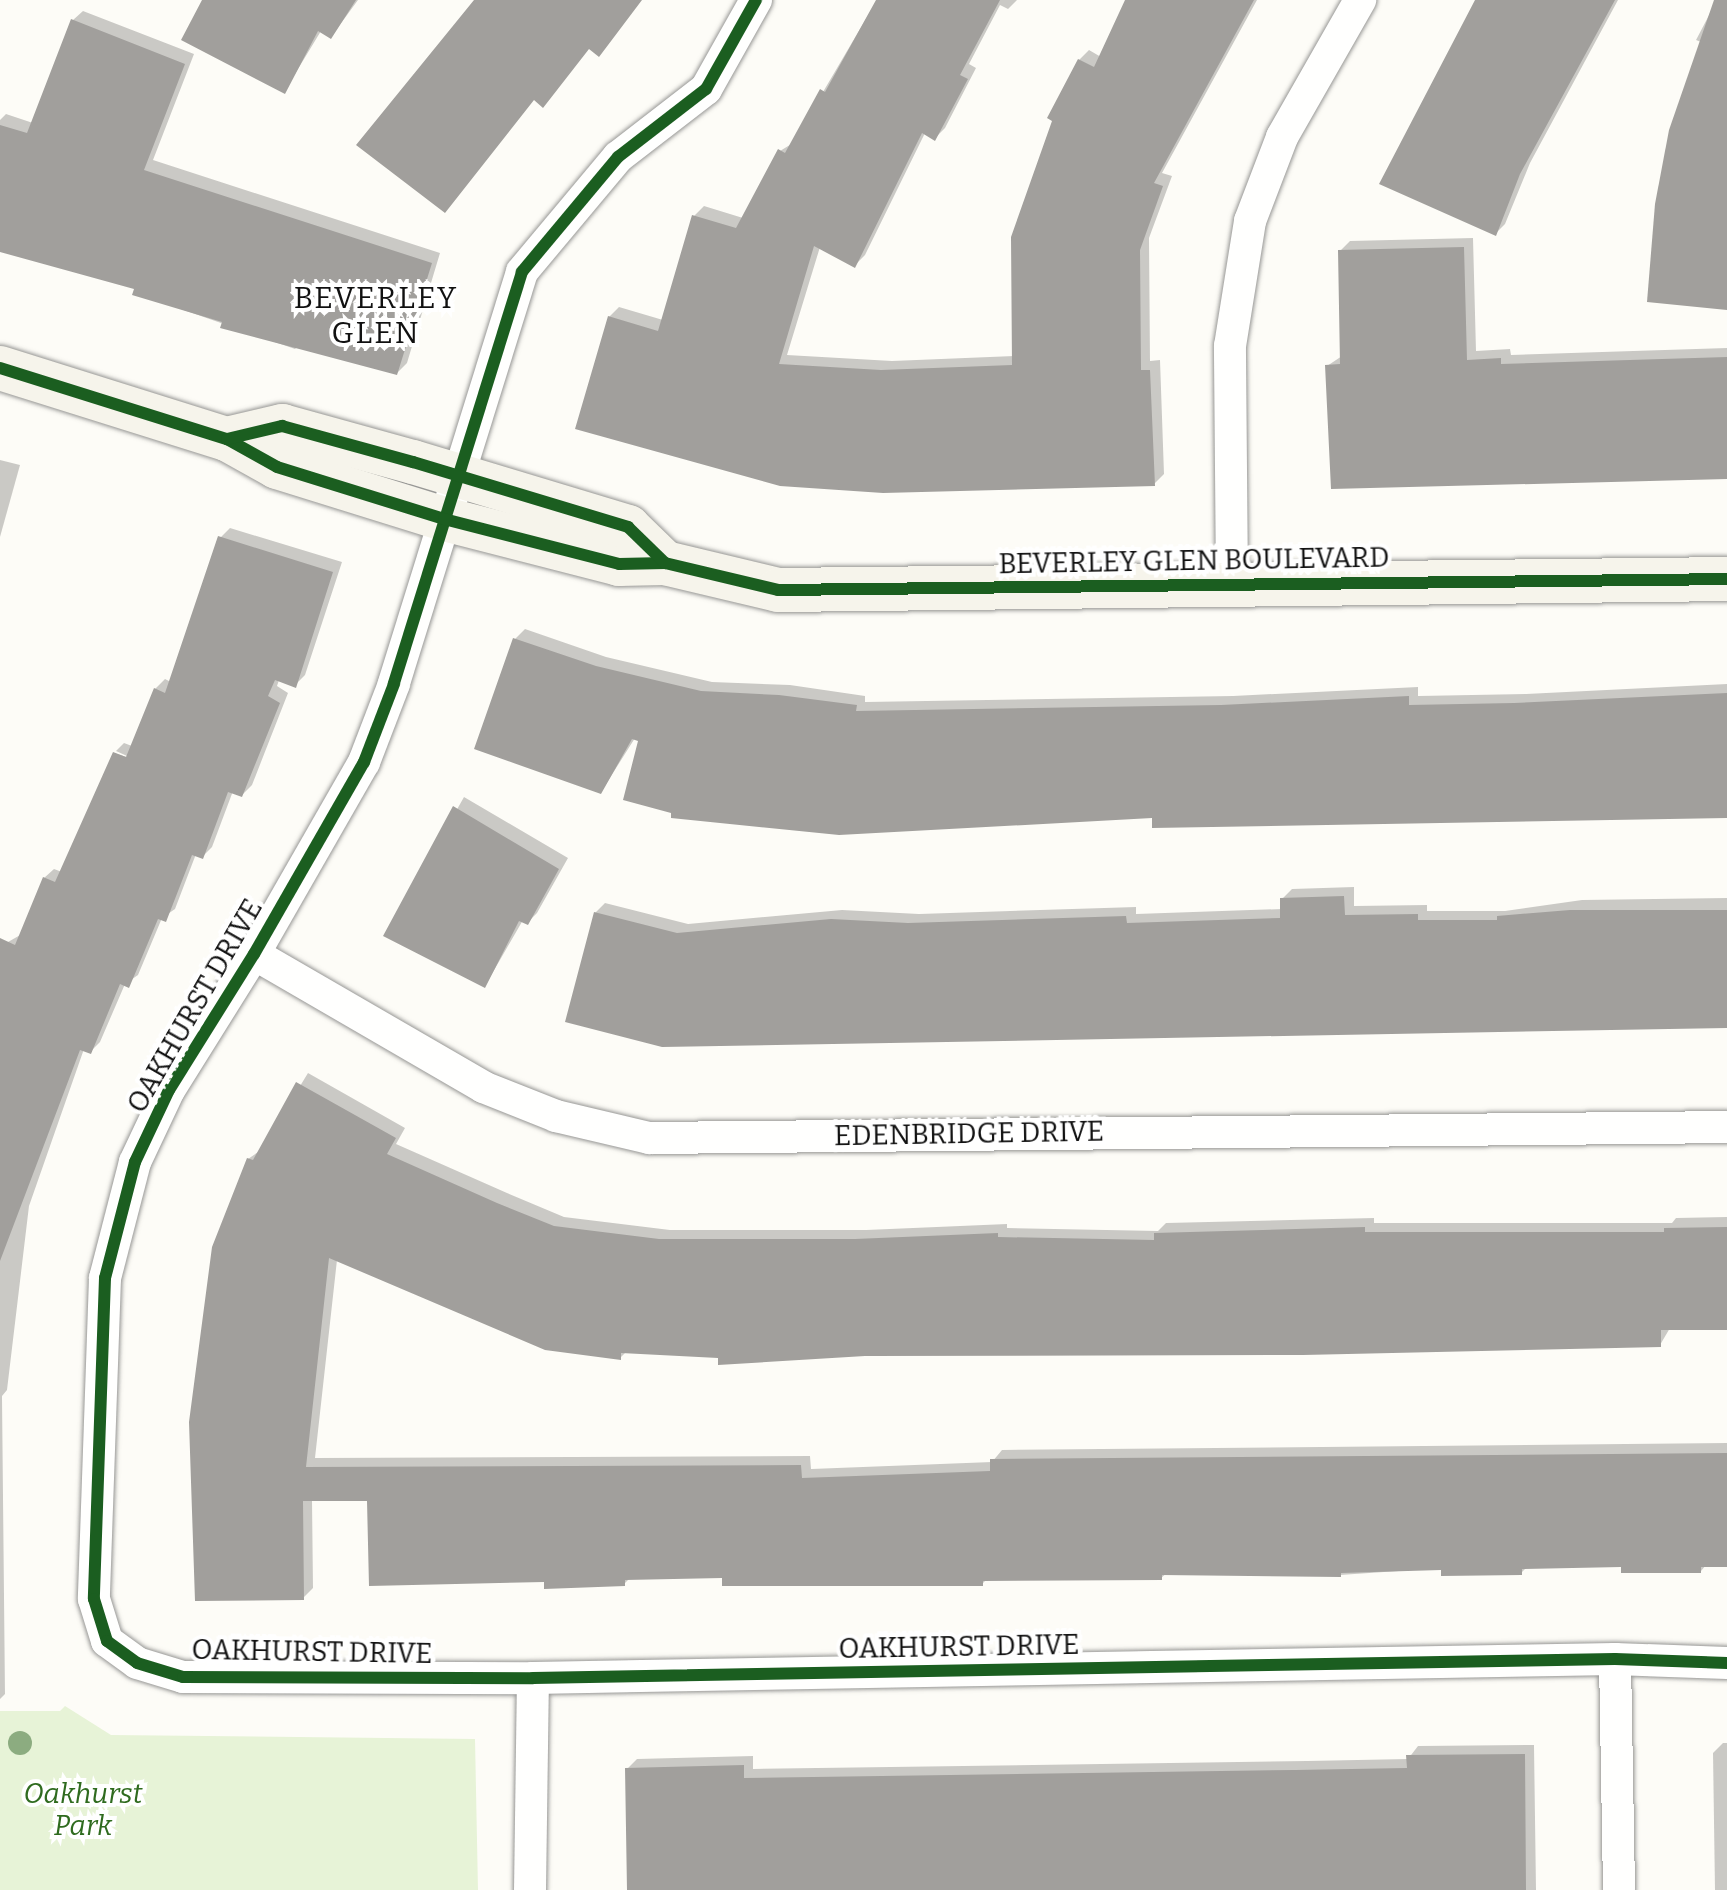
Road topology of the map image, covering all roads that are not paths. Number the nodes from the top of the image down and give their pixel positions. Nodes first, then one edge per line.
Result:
1 (756, 0) edge
2 (1360, 0) edge
3 (0, 368) edge
4 (227, 439) junction
5 (458, 475) junction
6 (444, 519) junction
7 (665, 563) junction
8 (1727, 579) edge
9 (1232, 584) junction
10 (254, 954) junction
11 (1727, 1127) edge
12 (1615, 1659) junction
13 (1727, 1663) edge
14 (533, 1678) junction
15 (530, 1890) edge
16 (1619, 1890) edge

1 - 5 street, OAKHURST DRIVE
2 - 9 street
3 - 4 street, BEVERLEY GLEN BOULEVARD
4 - 5 street
4 - 6 street, BEVERLEY GLEN BOULEVARD
5 - 6 street, OAKHURST DRIVE
5 - 7 street
6 - 7 street, BEVERLEY GLEN BOULEVARD
6 - 10 street, OAKHURST DRIVE
7 - 9 street, BEVERLEY GLEN BOULEVARD
8 - 9 street, BEVERLEY GLEN BOULEVARD
10 - 11 street, EDENBRIDGE DRIVE
10 - 14 street, OAKHURST DRIVE
12 - 13 street, OAKHURST DRIVE
12 - 14 street, OAKHURST DRIVE
12 - 16 street
14 - 15 street

